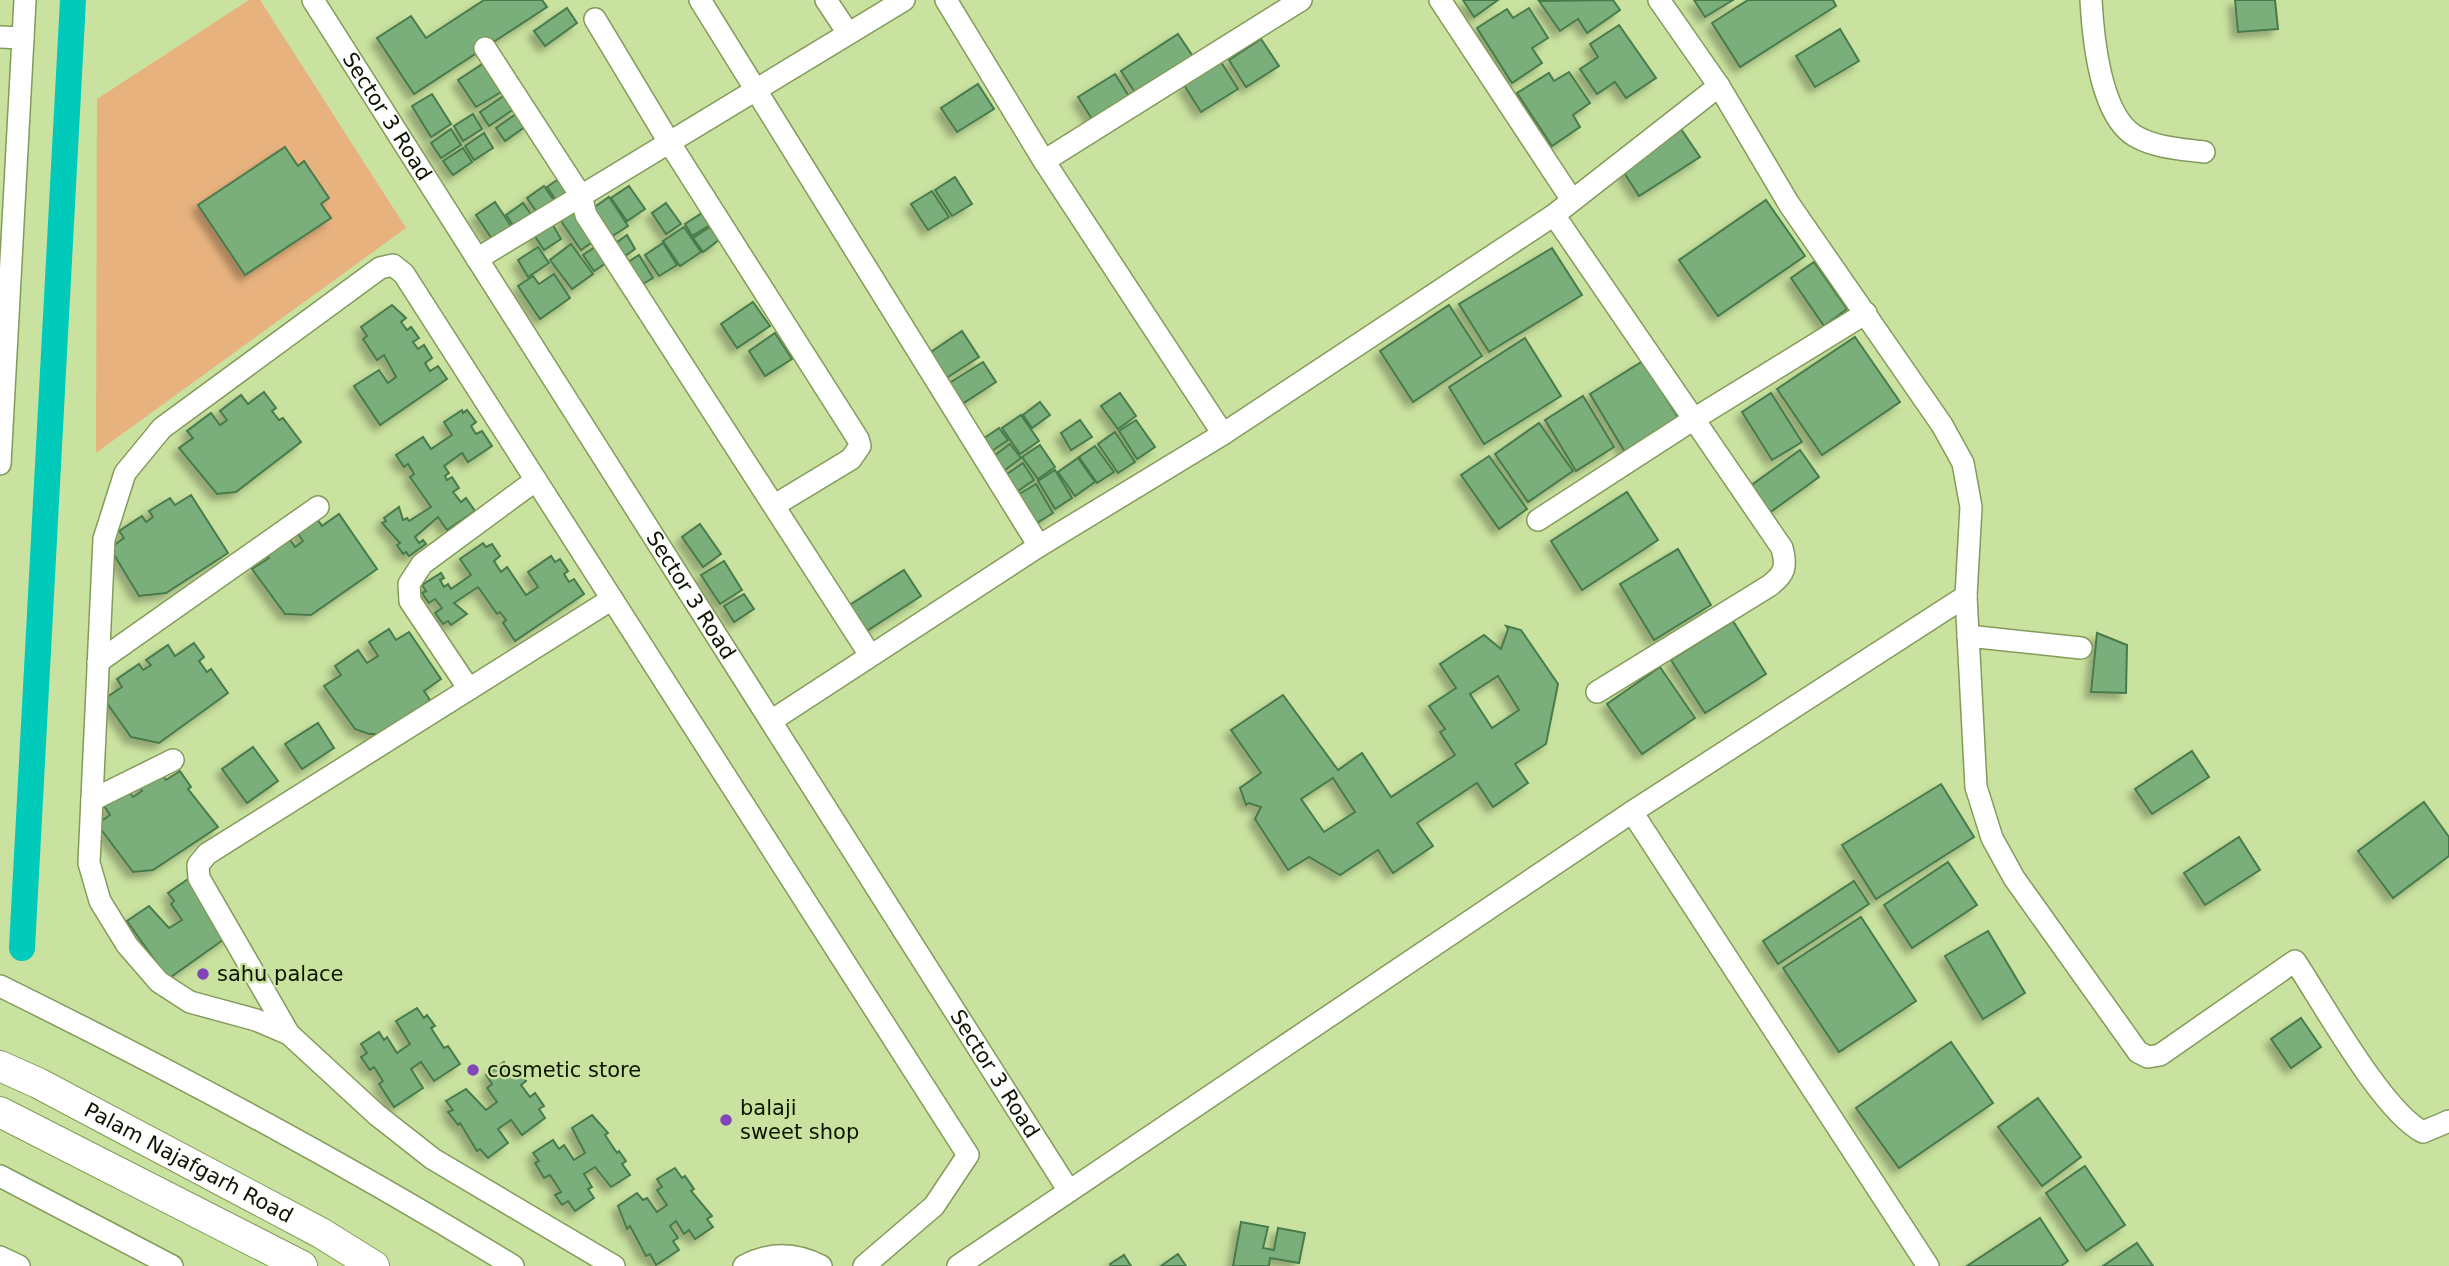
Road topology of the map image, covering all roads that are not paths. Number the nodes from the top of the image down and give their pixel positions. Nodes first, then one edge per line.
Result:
1 (25, 0) edge
2 (313, 0) edge
3 (700, 0) edge
4 (826, 0) edge
5 (904, 0) edge
6 (946, 0) edge
7 (1301, 0) edge
8 (1440, 0) edge
9 (1660, 0) edge
10 (2091, 0) edge
11 (596, 19) dead end
12 (848, 33) junction
13 (0, 37) edge
14 (23, 38) junction
15 (485, 48) dead end
16 (1718, 86) junction
17 (756, 89) junction
18 (669, 142) junction
19 (2204, 152) dead end
20 (1044, 161) junction
21 (581, 196) junction
22 (1572, 200) junction
23 (1554, 215) junction
24 (477, 259) junction
25 (1867, 313) junction
26 (3, 365) edge
27 (1693, 419) junction
28 (1223, 434) junction
29 (0, 464) edge
30 (536, 480) junction
31 (775, 505) junction
32 (318, 507) dead end
33 (1538, 520) dead end
34 (1039, 546) junction
35 (1966, 596) junction
36 (612, 599) junction
37 (1968, 636) junction
38 (2081, 648) dead end
39 (870, 654) junction
40 (98, 663) junction
41 (469, 689) junction
42 (1597, 692) dead end
43 (771, 721) junction
44 (173, 760) dead end
45 (92, 800) junction
46 (1632, 812) junction
47 (0, 986) edge
48 (289, 1034) junction
49 (0, 1066) edge
50 (0, 1112) edge
51 (2449, 1121) edge
52 (0, 1176) edge
53 (1069, 1191) junction
54 (0, 1256) edge
55 (19, 1266) edge
56 (172, 1266) edge
57 (302, 1266) edge
58 (374, 1266) edge
59 (513, 1266) edge
60 (614, 1266) edge
61 (744, 1266) edge
62 (821, 1266) edge
63 (864, 1266) edge
64 (958, 1266) edge
65 (1928, 1266) edge

1 - 14 street
2 - 24 street, Sector 3 Road
3 - 17 street
4 - 12 street
5 - 12 street
6 - 20 street
7 - 20 street
8 - 22 street
9 - 16 street
10 - 19 street
11 - 18 street
12 - 17 street
13 - 14 street
14 - 26 street
15 - 21 street
16 - 22 street
16 - 25 street
17 - 18 street
17 - 34 street
18 - 21 street
18 - 31 street
20 - 28 street
21 - 24 street
21 - 31 street
22 - 23 street
23 - 27 street
23 - 28 street
24 - 43 street, Sector 3 Road
25 - 27 street
25 - 35 street
26 - 29 street
27 - 33 street
27 - 42 street
28 - 34 street
30 - 36 street
30 - 40 street
30 - 41 street
31 - 39 street
32 - 40 street
34 - 39 street
35 - 37 street
35 - 46 street
36 - 41 street
36 - 63 street
37 - 38 street
37 - 51 street
39 - 43 street
40 - 45 street
41 - 48 street
43 - 53 street, Sector 3 Road
44 - 45 street
45 - 48 street
46 - 53 street
46 - 65 street
47 - 59 street
48 - 60 street
49 - 58 main road, Palam Najafgarh Road
50 - 57 main road, Palam Najafgarh Road
52 - 56 street
53 - 64 street
54 - 55 street
61 - 62 street

